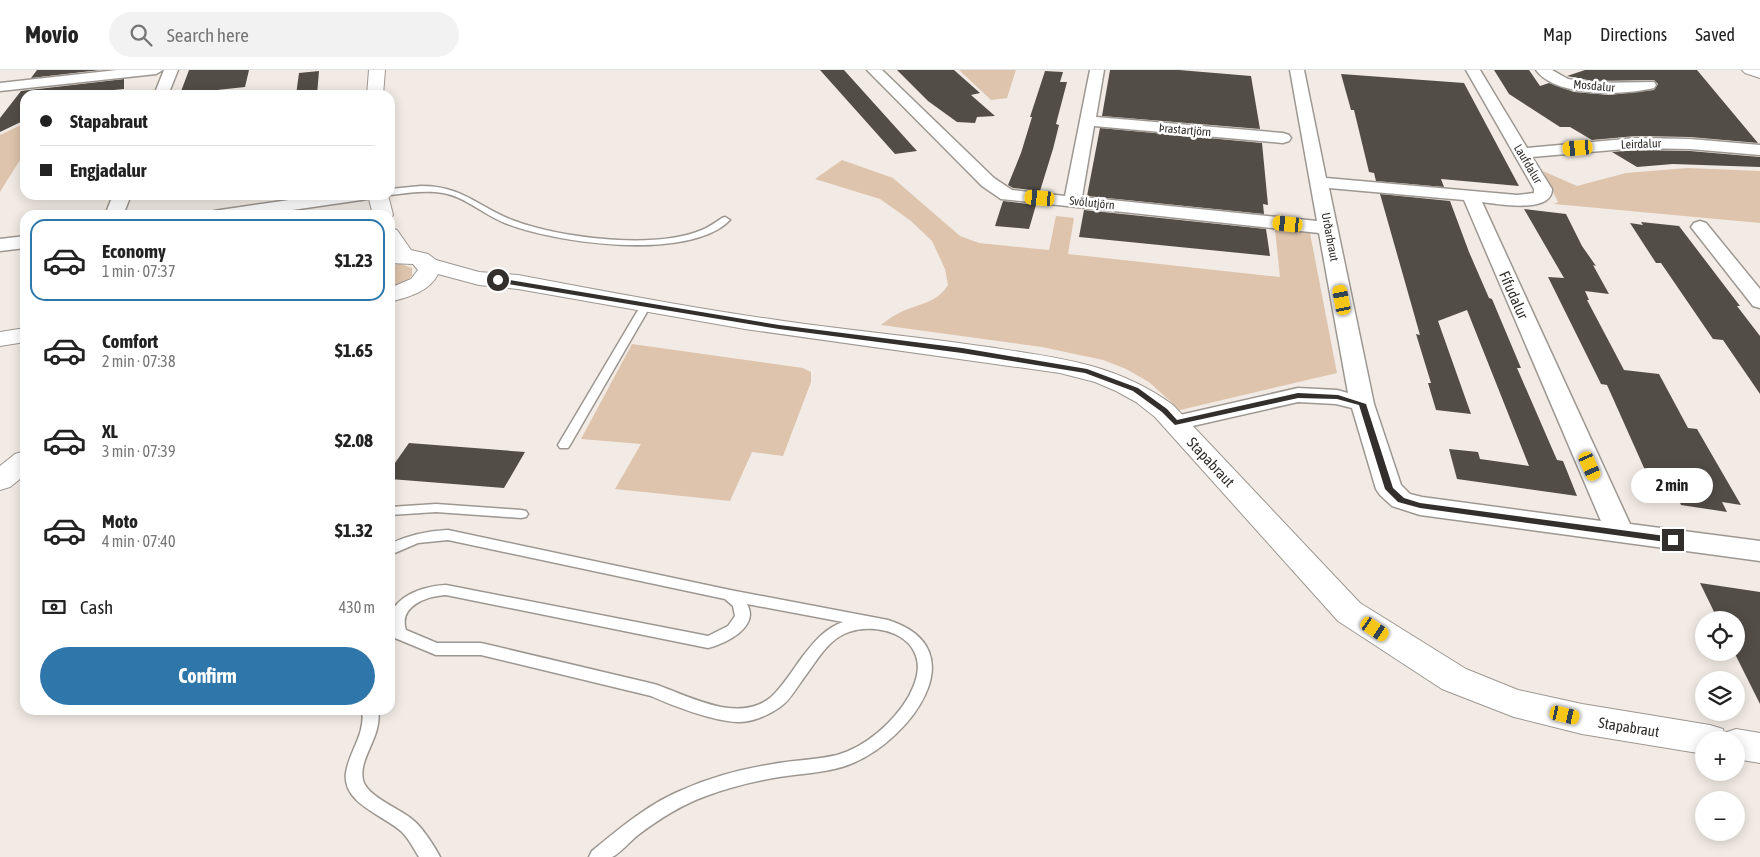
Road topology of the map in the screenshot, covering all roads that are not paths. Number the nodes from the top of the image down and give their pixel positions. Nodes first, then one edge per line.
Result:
1 (156, 70) edge
2 (171, 70) edge
3 (377, 70) edge
4 (874, 70) edge
5 (1097, 70) edge
6 (1297, 70) edge
7 (1473, 70) edge
8 (1543, 70) edge
9 (1750, 70) edge
10 (1760, 73) edge
11 (1649, 85) dead end
12 (0, 87) edge
13 (163, 90) edge
14 (375, 90) edge
15 (1088, 121) junction
16 (1283, 138) dead end
17 (1760, 150) edge
18 (1521, 153) junction
19 (1318, 182) junction
20 (395, 192) edge
21 (1470, 196) junction
22 (326, 200) edge
23 (1073, 201) junction
24 (256, 210) edge
25 (725, 220) dead end
26 (1328, 228) junction
27 (1700, 228) dead end
28 (20, 243) edge
29 (0, 245) edge
30 (397, 256) edge
31 (429, 265) junction
32 (479, 278) junction
33 (399, 293) edge
34 (1760, 302) edge
35 (646, 305) junction
36 (20, 336) edge
37 (0, 339) edge
38 (1362, 404) junction
39 (1175, 423) junction
40 (564, 445) dead end
41 (20, 464) edge
42 (0, 481) edge
43 (395, 511) edge
44 (522, 514) dead end
45 (1620, 533) junction
46 (395, 548) edge
47 (1760, 552) edge
48 (725, 594) junction
49 (882, 624) junction
50 (371, 715) edge
51 (1695, 738) edge
52 (1745, 746) edge
53 (1760, 748) edge
54 (431, 857) edge
55 (598, 857) edge

1 - 12 street
2 - 13 street
3 - 14 street
4 - 23 street, Svölutjörn
5 - 15 street
6 - 19 street, Urðarbraut
7 - 18 street, Laufdalur
8 - 11 street, Mosdalur
9 - 10 street
15 - 16 street, Þrastartjörn
15 - 23 street
17 - 18 street, Leirdalur
18 - 21 street, Laufdalur
19 - 21 street
19 - 26 street, Urðarbraut
20 - 25 lane
21 - 45 street, Fífudalur
22 - 24 street
23 - 26 street, Svölutjörn
26 - 38 street, Urðarbraut
27 - 34 street
28 - 29 street
30 - 31 street, Stapabraut
31 - 32 street, Stapabraut
31 - 33 street, Stapabraut
32 - 33 street, Stapabraut
32 - 35 street, Stapabraut
35 - 39 street, Stapabraut
35 - 40 lane
36 - 37 street
38 - 39 street
38 - 45 street, Urðarbraut
39 - 51 street, Stapabraut
41 - 42 street
43 - 44 lane
45 - 47 street
46 - 48 lane
48 - 49 lane
48 - 49 lane
49 - 55 lane
50 - 54 lane
52 - 53 street

